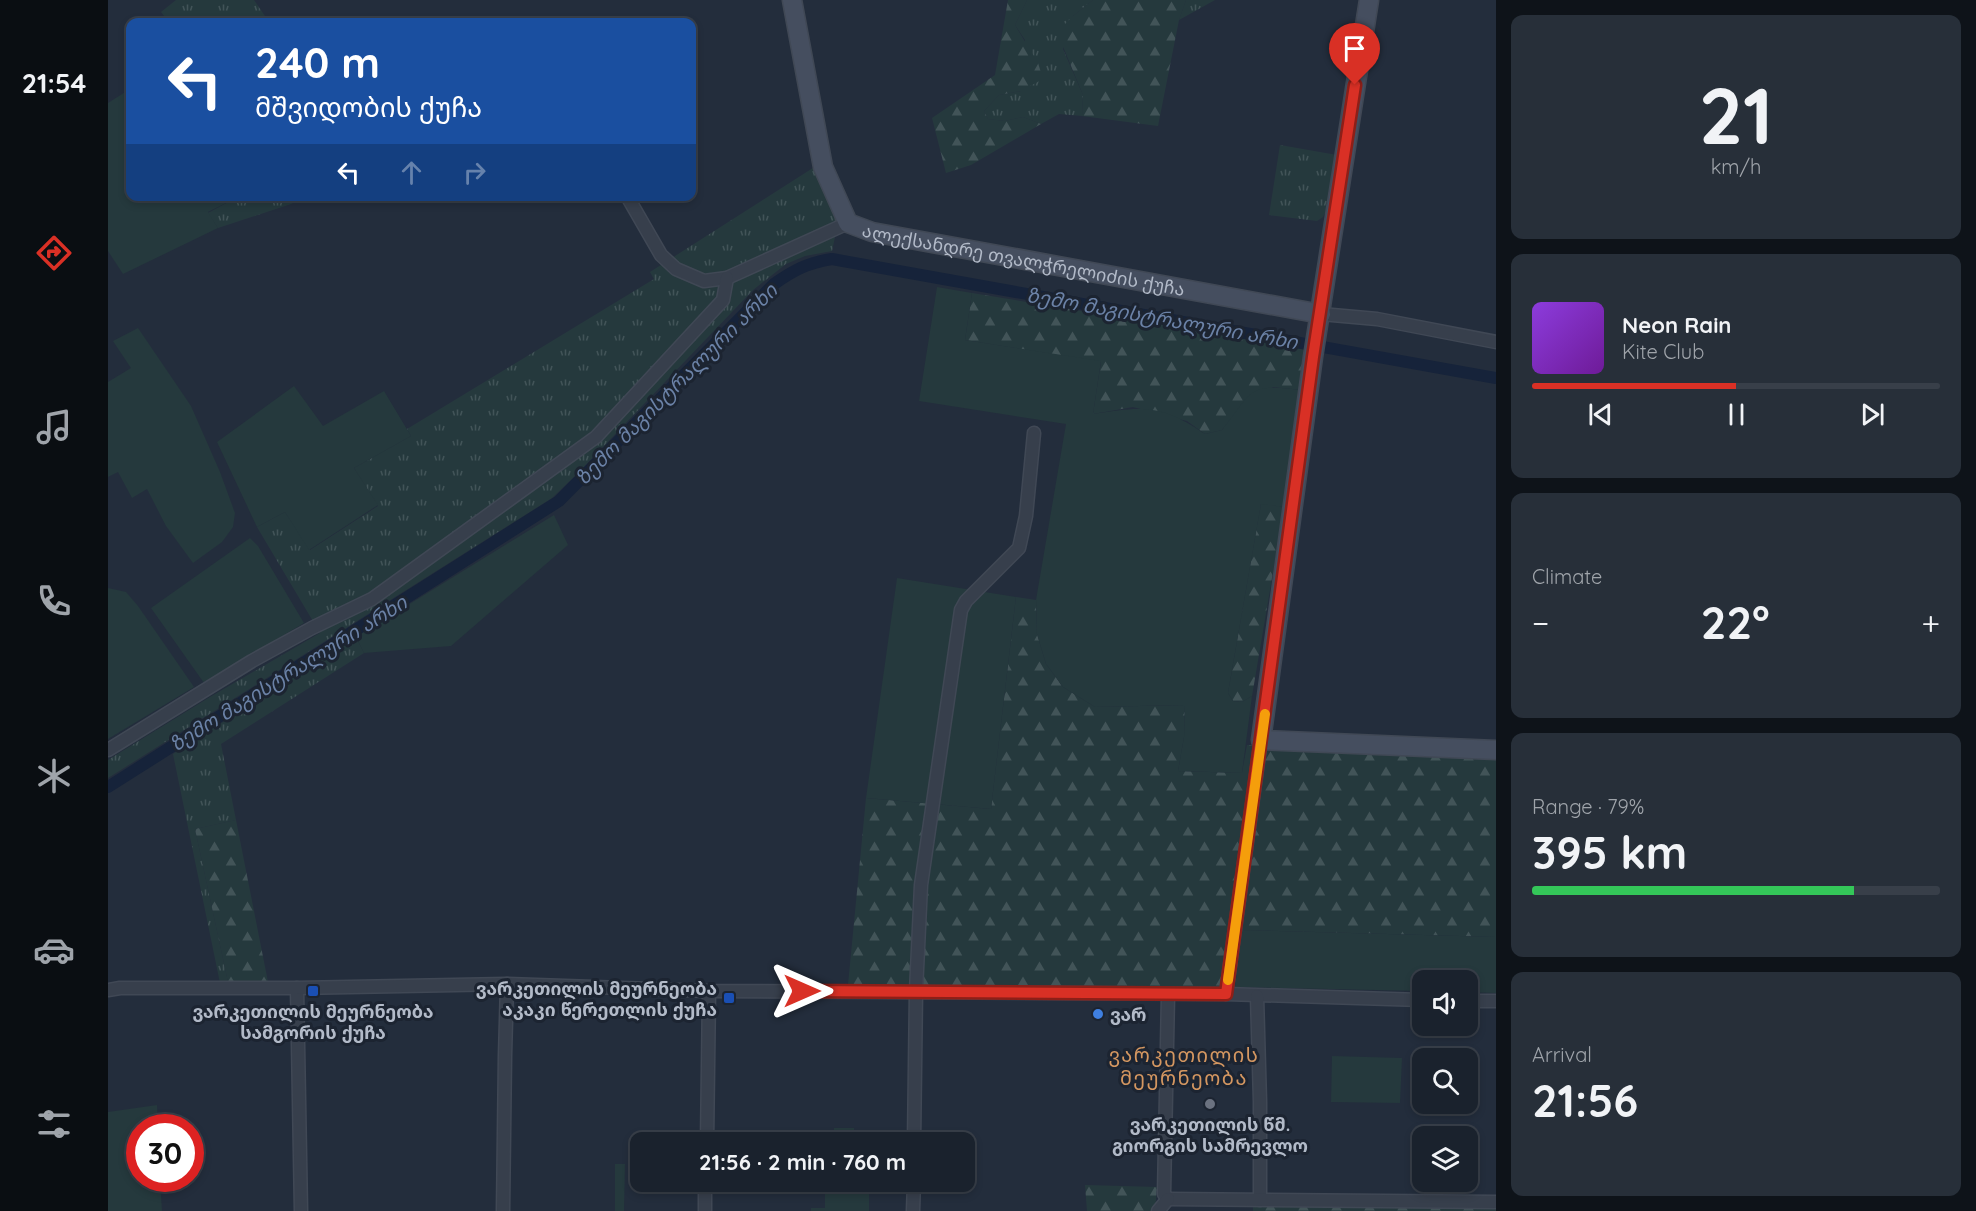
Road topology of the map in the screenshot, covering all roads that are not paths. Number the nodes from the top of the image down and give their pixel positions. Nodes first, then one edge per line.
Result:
1 (792, 0) edge
2 (1369, 0) edge
3 (630, 201) edge
4 (848, 223) junction
5 (727, 278) junction
6 (1320, 321) junction
7 (1496, 342) edge
8 (1034, 433) dead end
9 (1261, 740) junction
10 (108, 750) edge
11 (1496, 750) edge
12 (507, 984) junction
13 (109, 986) edge
14 (297, 988) junction
15 (709, 991) junction
16 (916, 991) junction
17 (1226, 994) junction
18 (1168, 995) junction
19 (1257, 996) junction
20 (1412, 1000) edge
21 (1478, 1001) edge
22 (1496, 1001) edge
23 (707, 1132) edge
24 (914, 1132) edge
25 (705, 1192) edge
26 (914, 1192) edge
27 (1168, 1199) junction
28 (1260, 1200) junction
29 (1496, 1202) edge
30 (302, 1211) edge
31 (503, 1211) edge
32 (705, 1211) edge
33 (913, 1211) edge
34 (1158, 1211) edge

1 - 4 street, ალექსანდრე თვალჭრელიძის ქუჩა
2 - 6 street
3 - 5 street
4 - 5 street
4 - 6 street, ალექსანდრე თვალჭრელიძის ქუჩა
5 - 10 street
6 - 7 street
6 - 9 street
8 - 16 street
9 - 11 street
9 - 17 street
12 - 14 street
12 - 15 street
12 - 31 street
13 - 14 street
14 - 30 street
15 - 16 street
15 - 23 street
16 - 18 street
16 - 24 street
17 - 18 street
17 - 19 street
18 - 27 street
19 - 20 street
19 - 28 street
21 - 22 street
25 - 32 street
26 - 33 street
27 - 28 street
27 - 34 street
28 - 29 street

